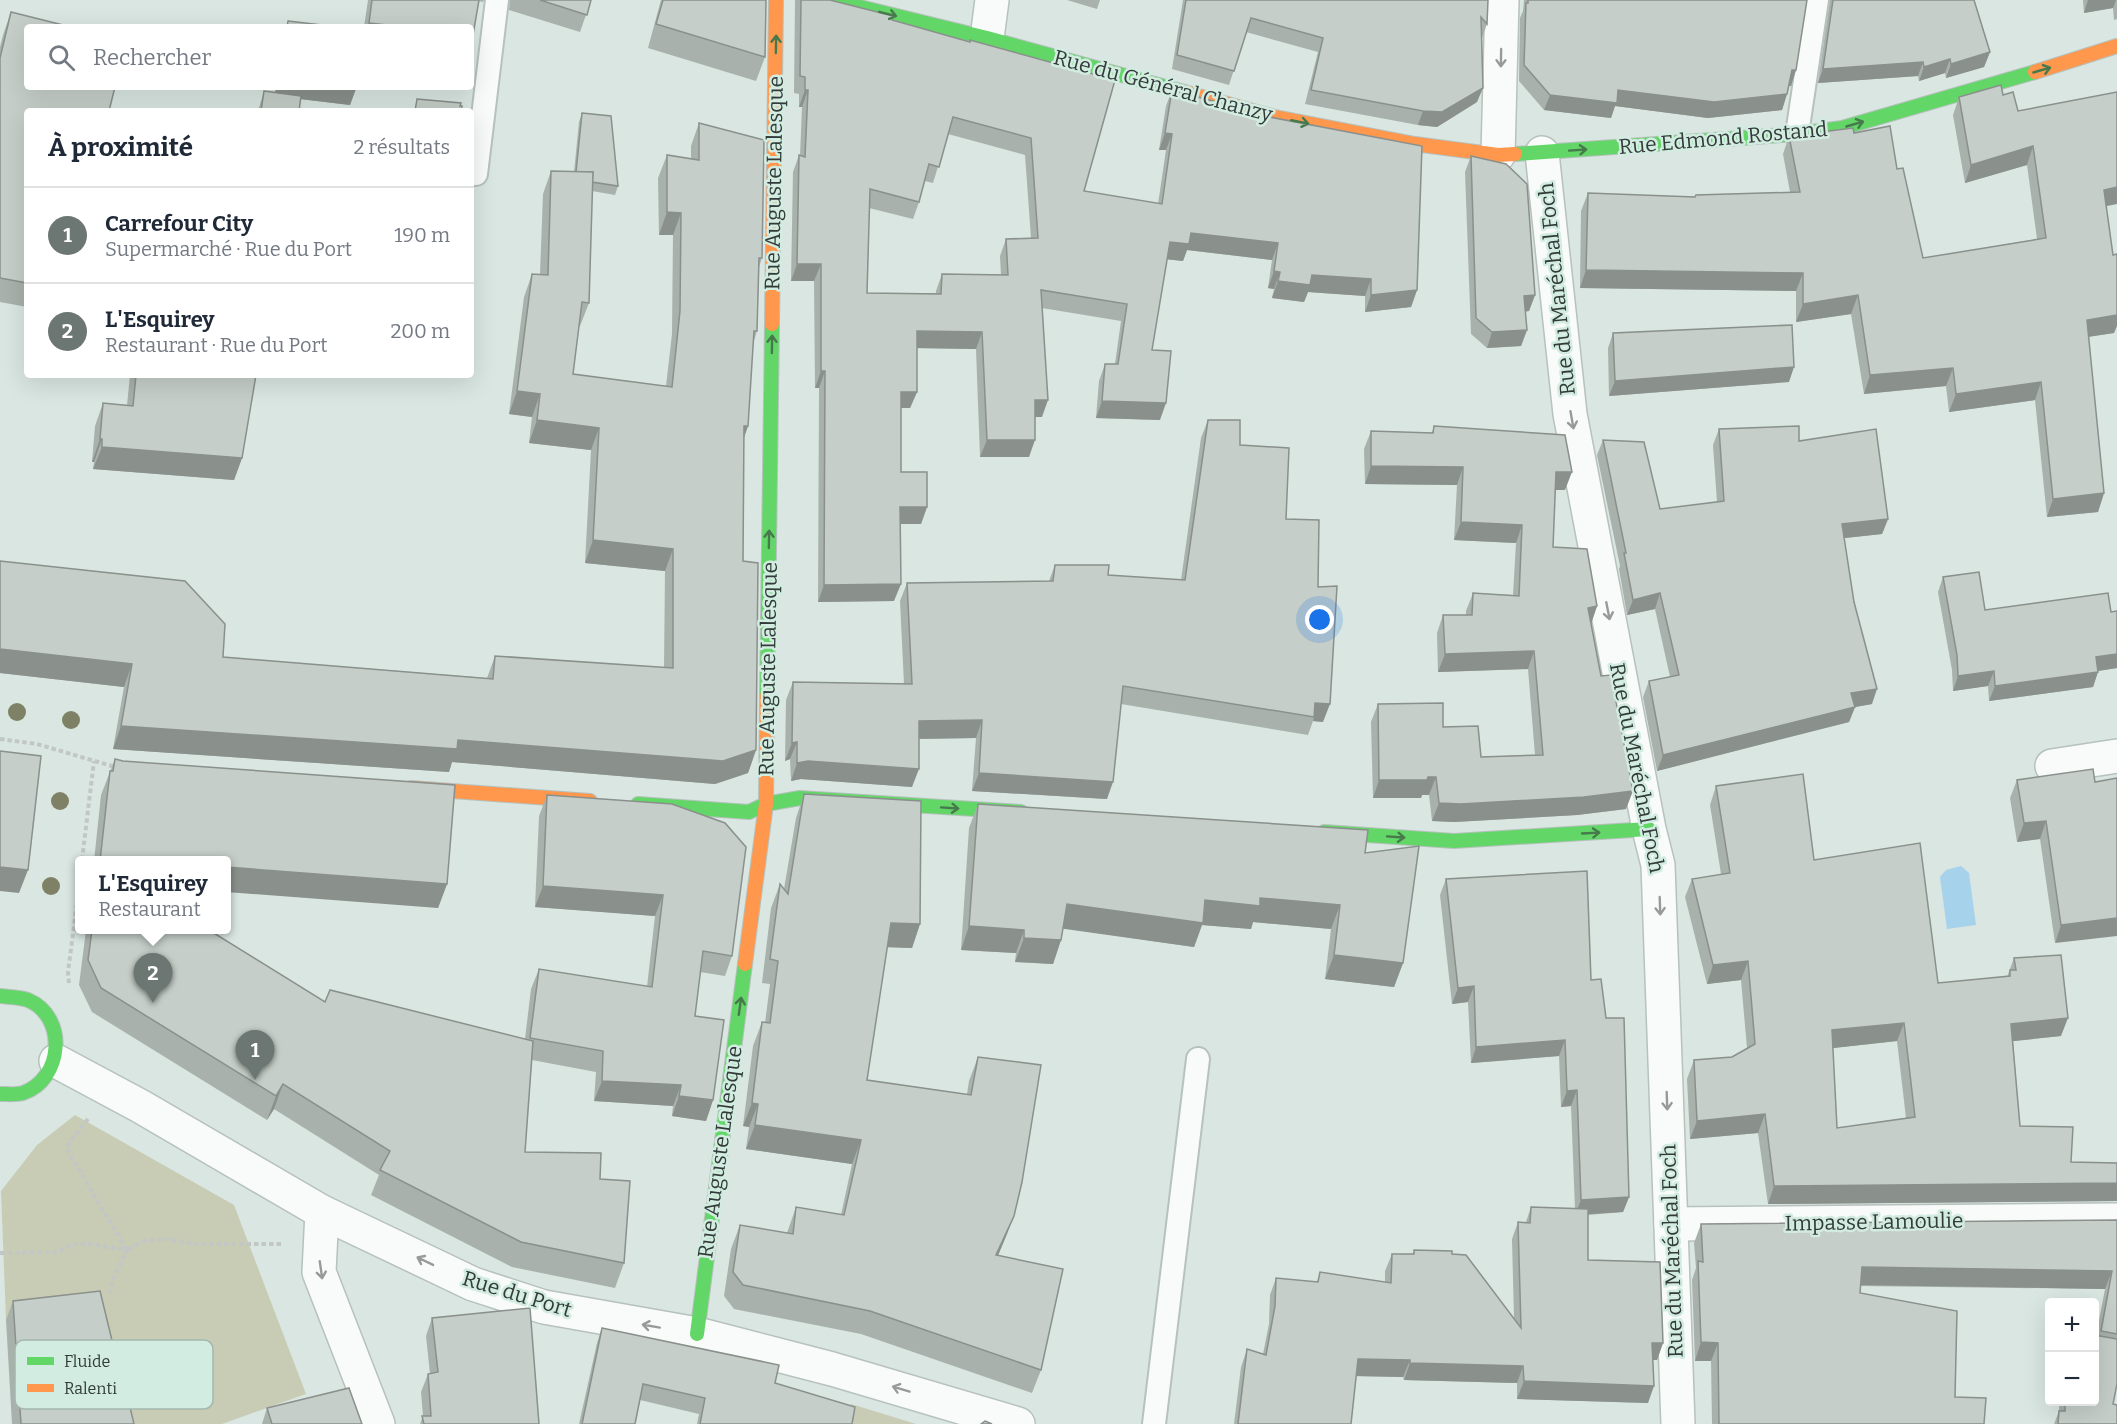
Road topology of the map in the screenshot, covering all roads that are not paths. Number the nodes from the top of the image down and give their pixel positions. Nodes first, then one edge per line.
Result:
1 (497, 0) edge
2 (776, 0) edge
3 (831, 0) edge
4 (992, 0) edge
5 (1502, 0) edge
6 (1817, 0) edge
7 (987, 38) junction
8 (2117, 46) edge
9 (1797, 134) junction
10 (1542, 153) junction
11 (1498, 155) junction
12 (477, 174) dead end
13 (2117, 756) edge
14 (2052, 766) dead end
15 (401, 788) edge
16 (599, 802) edge
17 (622, 803) edge
18 (766, 804) junction
19 (1038, 813) edge
20 (1649, 829) junction
21 (1311, 831) edge
22 (0, 988) edge
23 (7, 996) edge
24 (1198, 1059) dead end
25 (56, 1060) junction
26 (0, 1094) edge
27 (322, 1212) junction
28 (2117, 1220) edge
29 (1671, 1224) junction
30 (697, 1334) junction
31 (939, 1412) edge
32 (378, 1424) edge
33 (1018, 1424) edge
34 (1154, 1424) edge
35 (1678, 1424) edge

1 - 12 lane
18 -> 2 street, Rue Auguste Lalesque
3 -> 7 street, Rue du Général Chanzy
4 - 7 street
5 -> 11 street
6 - 9 lane
7 -> 11 street, Rue du Général Chanzy
9 -> 8 street, Rue Edmond Rostand
10 -> 9 street, Rue Edmond Rostand
10 - 11 street, Rue Edmond Rostand
10 -> 20 street, Rue du Maréchal Foch
13 - 14 street
15 - 16 street
17 - 18 street
18 -> 19 street
30 -> 18 street, Rue Auguste Lalesque
21 -> 20 street
20 -> 29 street, Rue du Maréchal Foch
22 - 23 street
23 - 25 street
24 - 34 lane
25 - 26 street
25 - 27 street, Rue du Port
30 -> 27 street, Rue du Port
27 -> 32 street
28 - 29 street, Impasse Lamoulie
29 - 35 street, Rue du Maréchal Foch
31 -> 30 street, Rue du Port
31 - 33 street, Rue du Port

